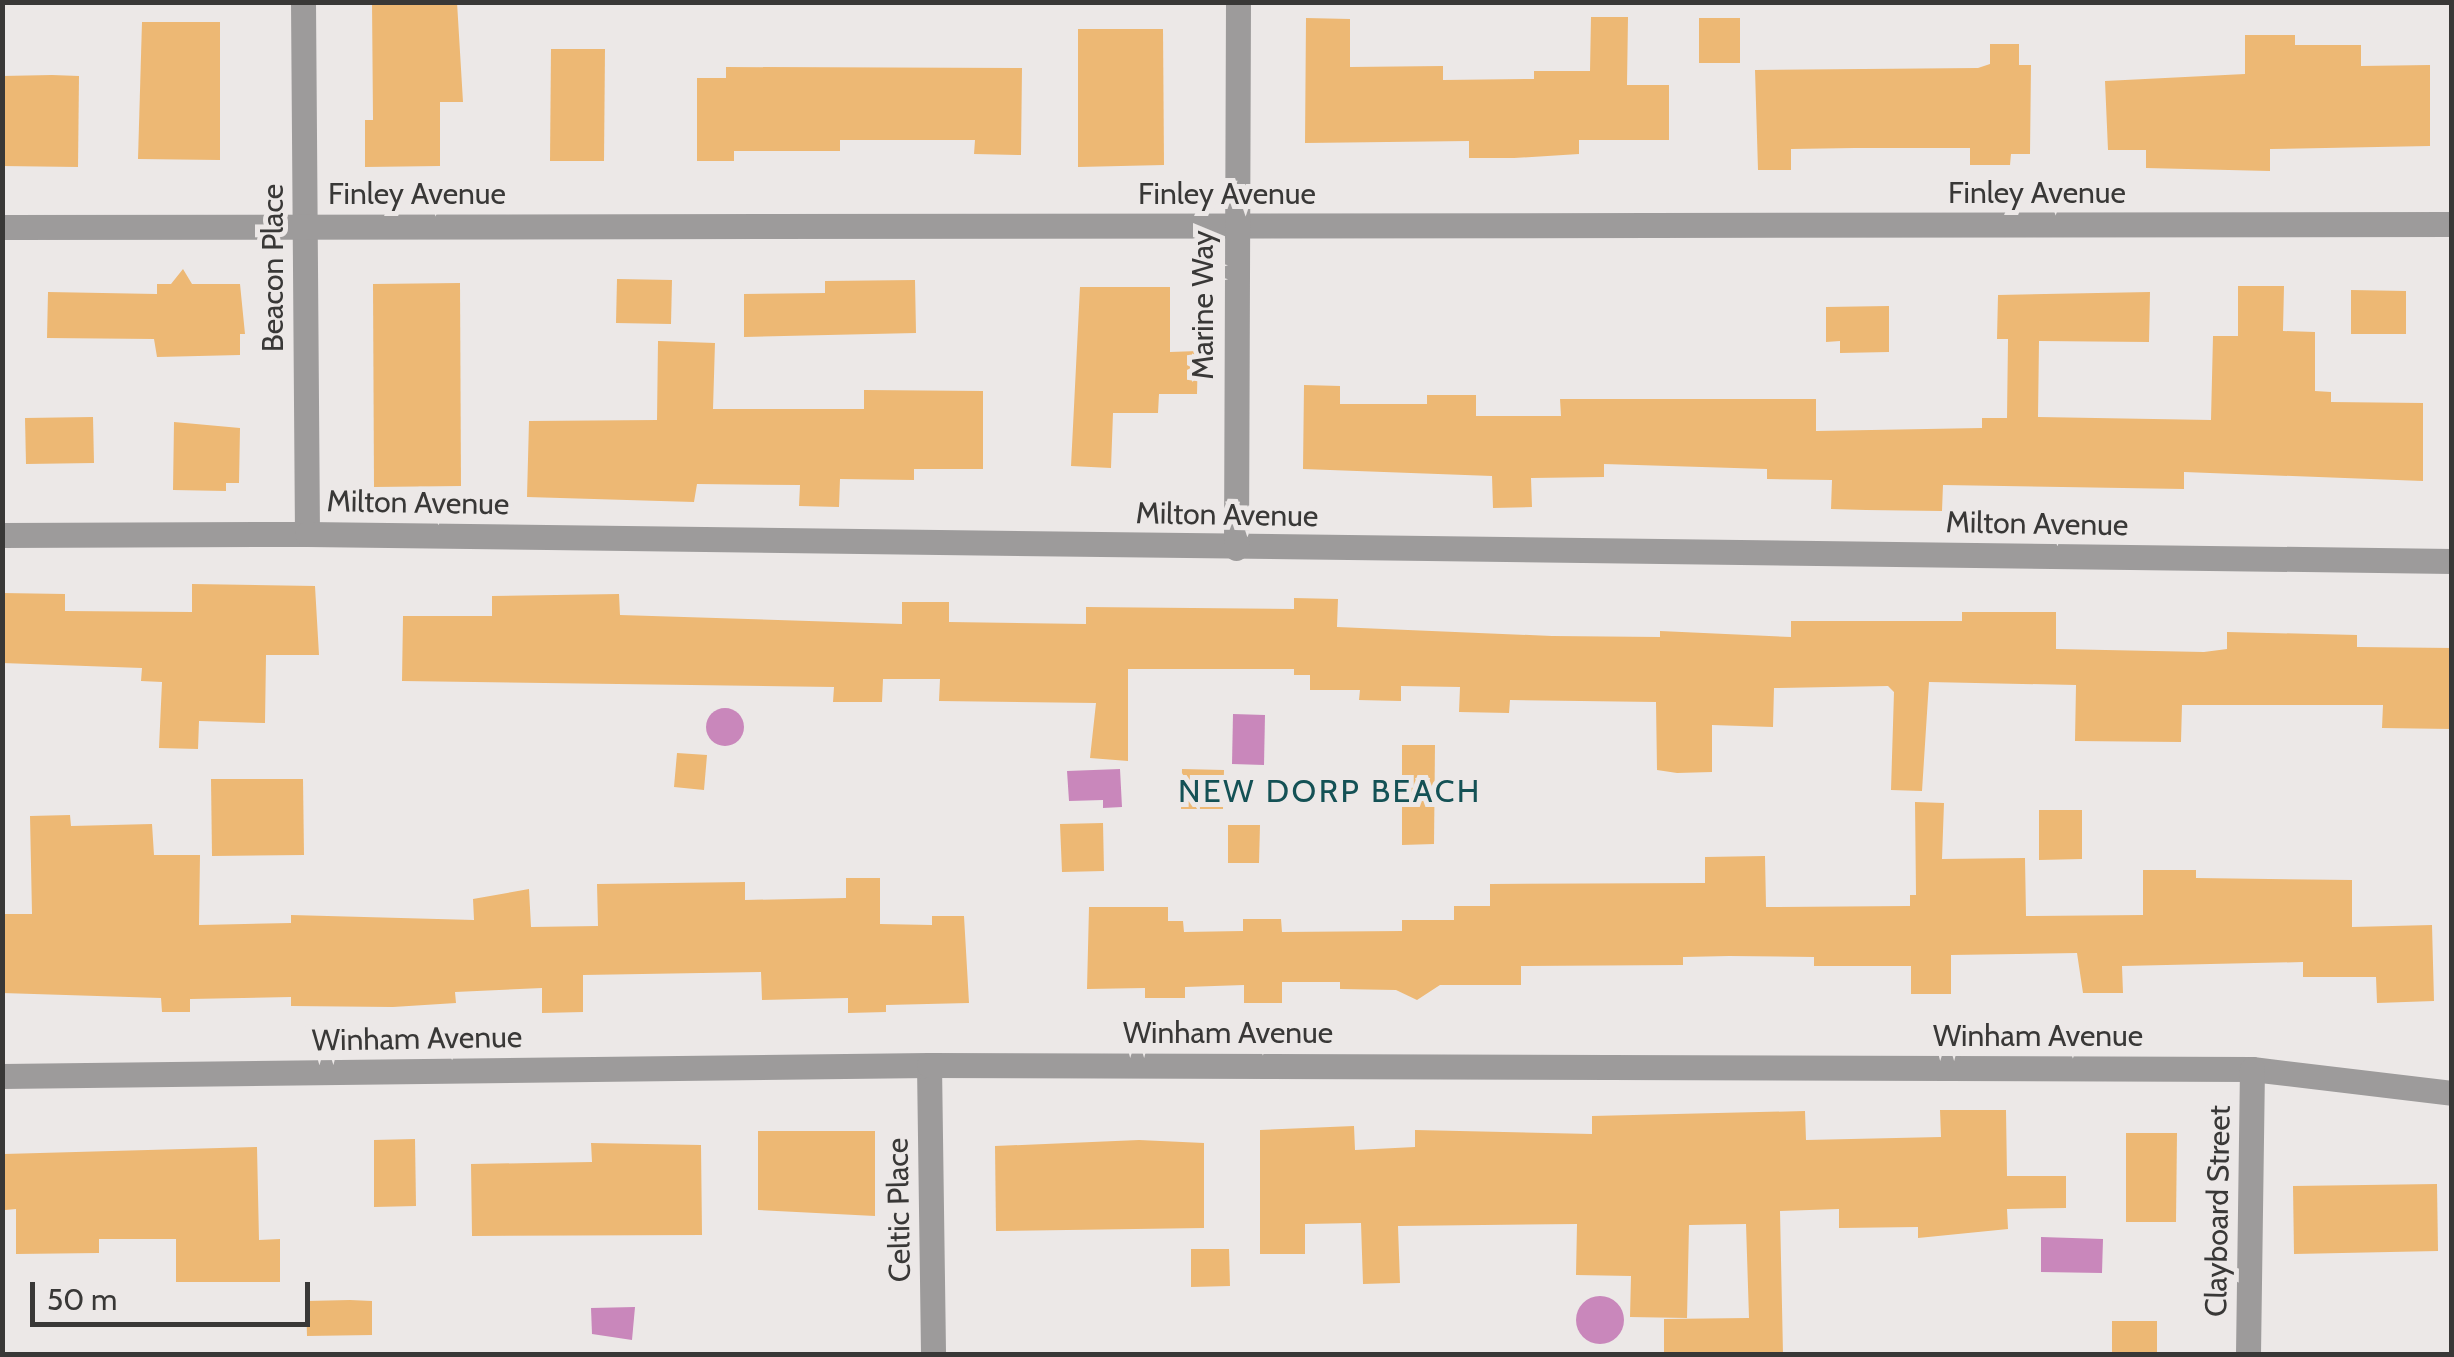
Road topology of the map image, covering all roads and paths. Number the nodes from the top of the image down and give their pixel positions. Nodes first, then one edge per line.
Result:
1 (303, 2) edge
2 (1238, 2) edge
3 (2452, 224) edge
4 (305, 226) junction
5 (2, 227) edge
6 (1235, 227) junction
7 (307, 534) junction
8 (2, 536) edge
9 (1236, 548) junction
10 (2452, 561) edge
11 (929, 1065) junction
12 (2252, 1069) junction
13 (2, 1076) edge
14 (2452, 1093) edge
15 (933, 1354) edge
16 (2248, 1354) edge

1 - 4 street, Beacon Place
2 - 6 street, Marine Way
3 - 6 street, Finley Avenue
4 - 5 street, Finley Avenue
4 - 6 street, Finley Avenue
4 - 7 street, Beacon Place
6 - 9 street, Marine Way
7 - 8 street, Milton Avenue
7 - 9 street, Milton Avenue
9 - 10 street, Milton Avenue
11 - 12 street, Winham Avenue
11 - 13 street, Winham Avenue
11 - 15 street, Celtic Place
12 - 14 street, Winham Avenue
12 - 16 street, Clayboard Street

